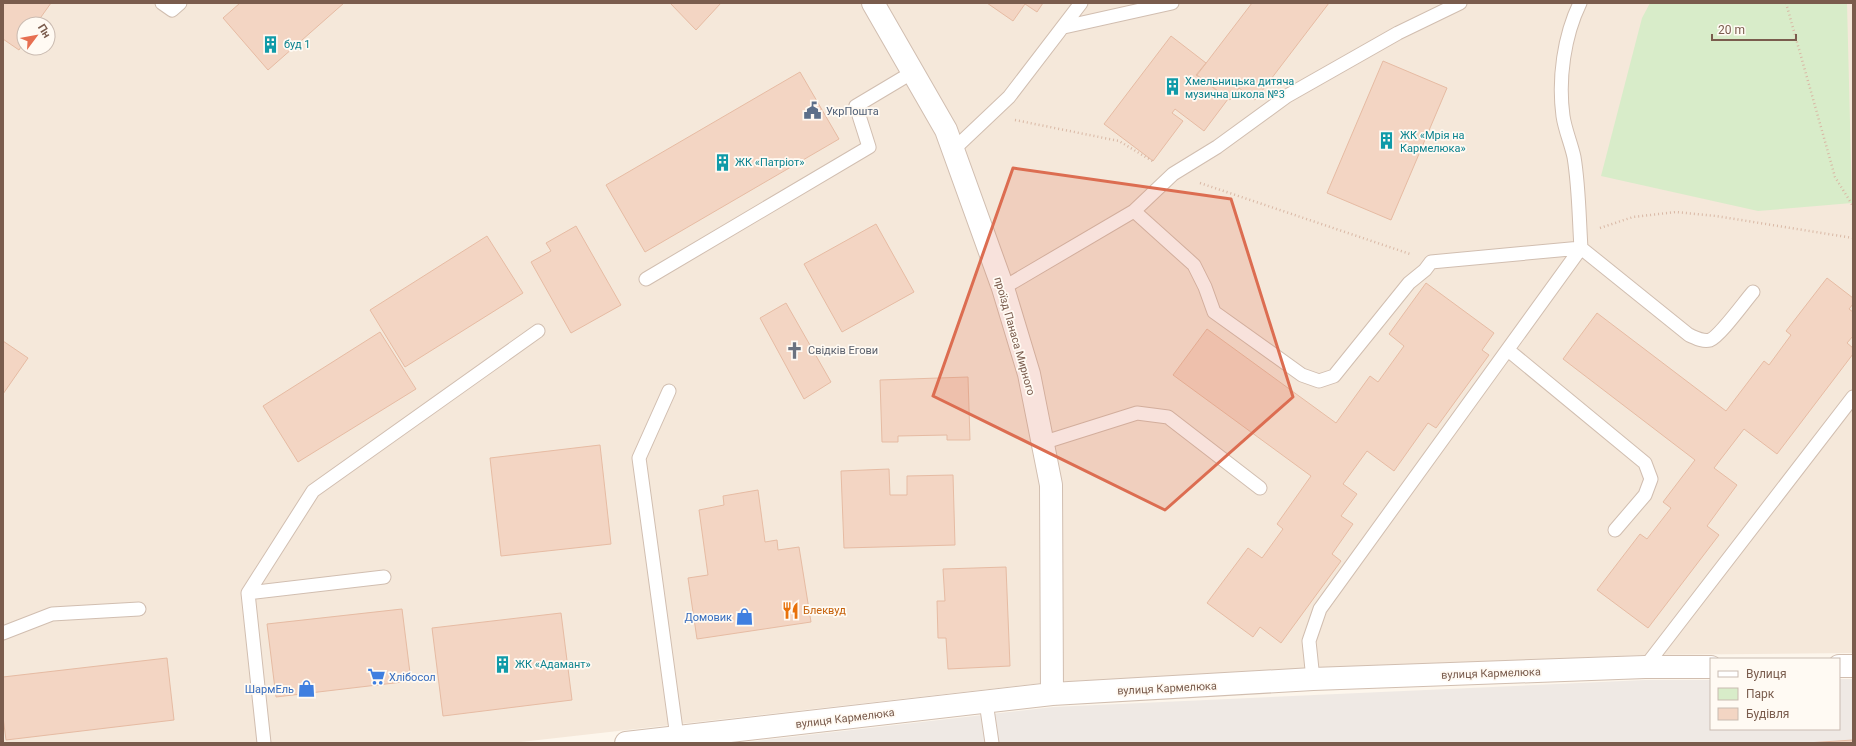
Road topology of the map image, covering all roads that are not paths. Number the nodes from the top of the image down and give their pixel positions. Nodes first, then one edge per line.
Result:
1 (162, 3) edge
2 (180, 3) edge
3 (873, 3) edge
4 (1081, 3) edge
5 (1172, 3) edge
6 (1460, 3) edge
7 (1580, 3) edge
8 (1064, 27) junction
9 (913, 72) junction
10 (953, 150) junction
11 (1134, 210) junction
12 (1581, 248) junction
13 (646, 279) dead end
14 (1003, 288) junction
15 (1753, 292) dead end
16 (538, 331) dead end
17 (1508, 350) junction
18 (669, 391) dead end
19 (1853, 397) edge
20 (1042, 443) junction
21 (1260, 488) dead end
22 (1615, 530) dead end
23 (384, 577) dead end
24 (248, 593) junction
25 (139, 609) dead end
26 (3, 633) edge
27 (1840, 666) edge
28 (1853, 666) edge
29 (1710, 667) edge
30 (1645, 668) junction
31 (1313, 679) junction
32 (1052, 694) junction
33 (986, 702) junction
34 (678, 737) junction
35 (264, 743) edge
36 (626, 743) edge
37 (992, 743) edge

1 - 2 lane
3 - 9 street, проїзд Панаса Мирного
4 - 8 lane
5 - 8 lane
6 - 11 lane
7 - 12 lane
8 - 10 lane
9 - 10 street, проїзд Панаса Мирного
9 - 13 lane
10 - 14 street, проїзд Панаса Мирного
11 - 12 lane
11 - 14 lane
12 - 15 lane
12 - 17 lane
14 - 20 street, проїзд Панаса Мирного
16 - 24 lane
17 - 22 lane
17 - 31 lane
18 - 34 lane
19 - 30 lane
20 - 21 lane
20 - 32 street, проїзд Панаса Мирного
23 - 24 lane
24 - 35 lane
25 - 26 lane
27 - 28 street
29 - 30 street, вулиця Кармелюка
30 - 31 street, вулиця Кармелюка
31 - 32 street, вулиця Кармелюка
32 - 33 street, вулиця Кармелюка
33 - 34 street, вулиця Кармелюка
33 - 37 lane
34 - 36 street, вулиця Кармелюка

